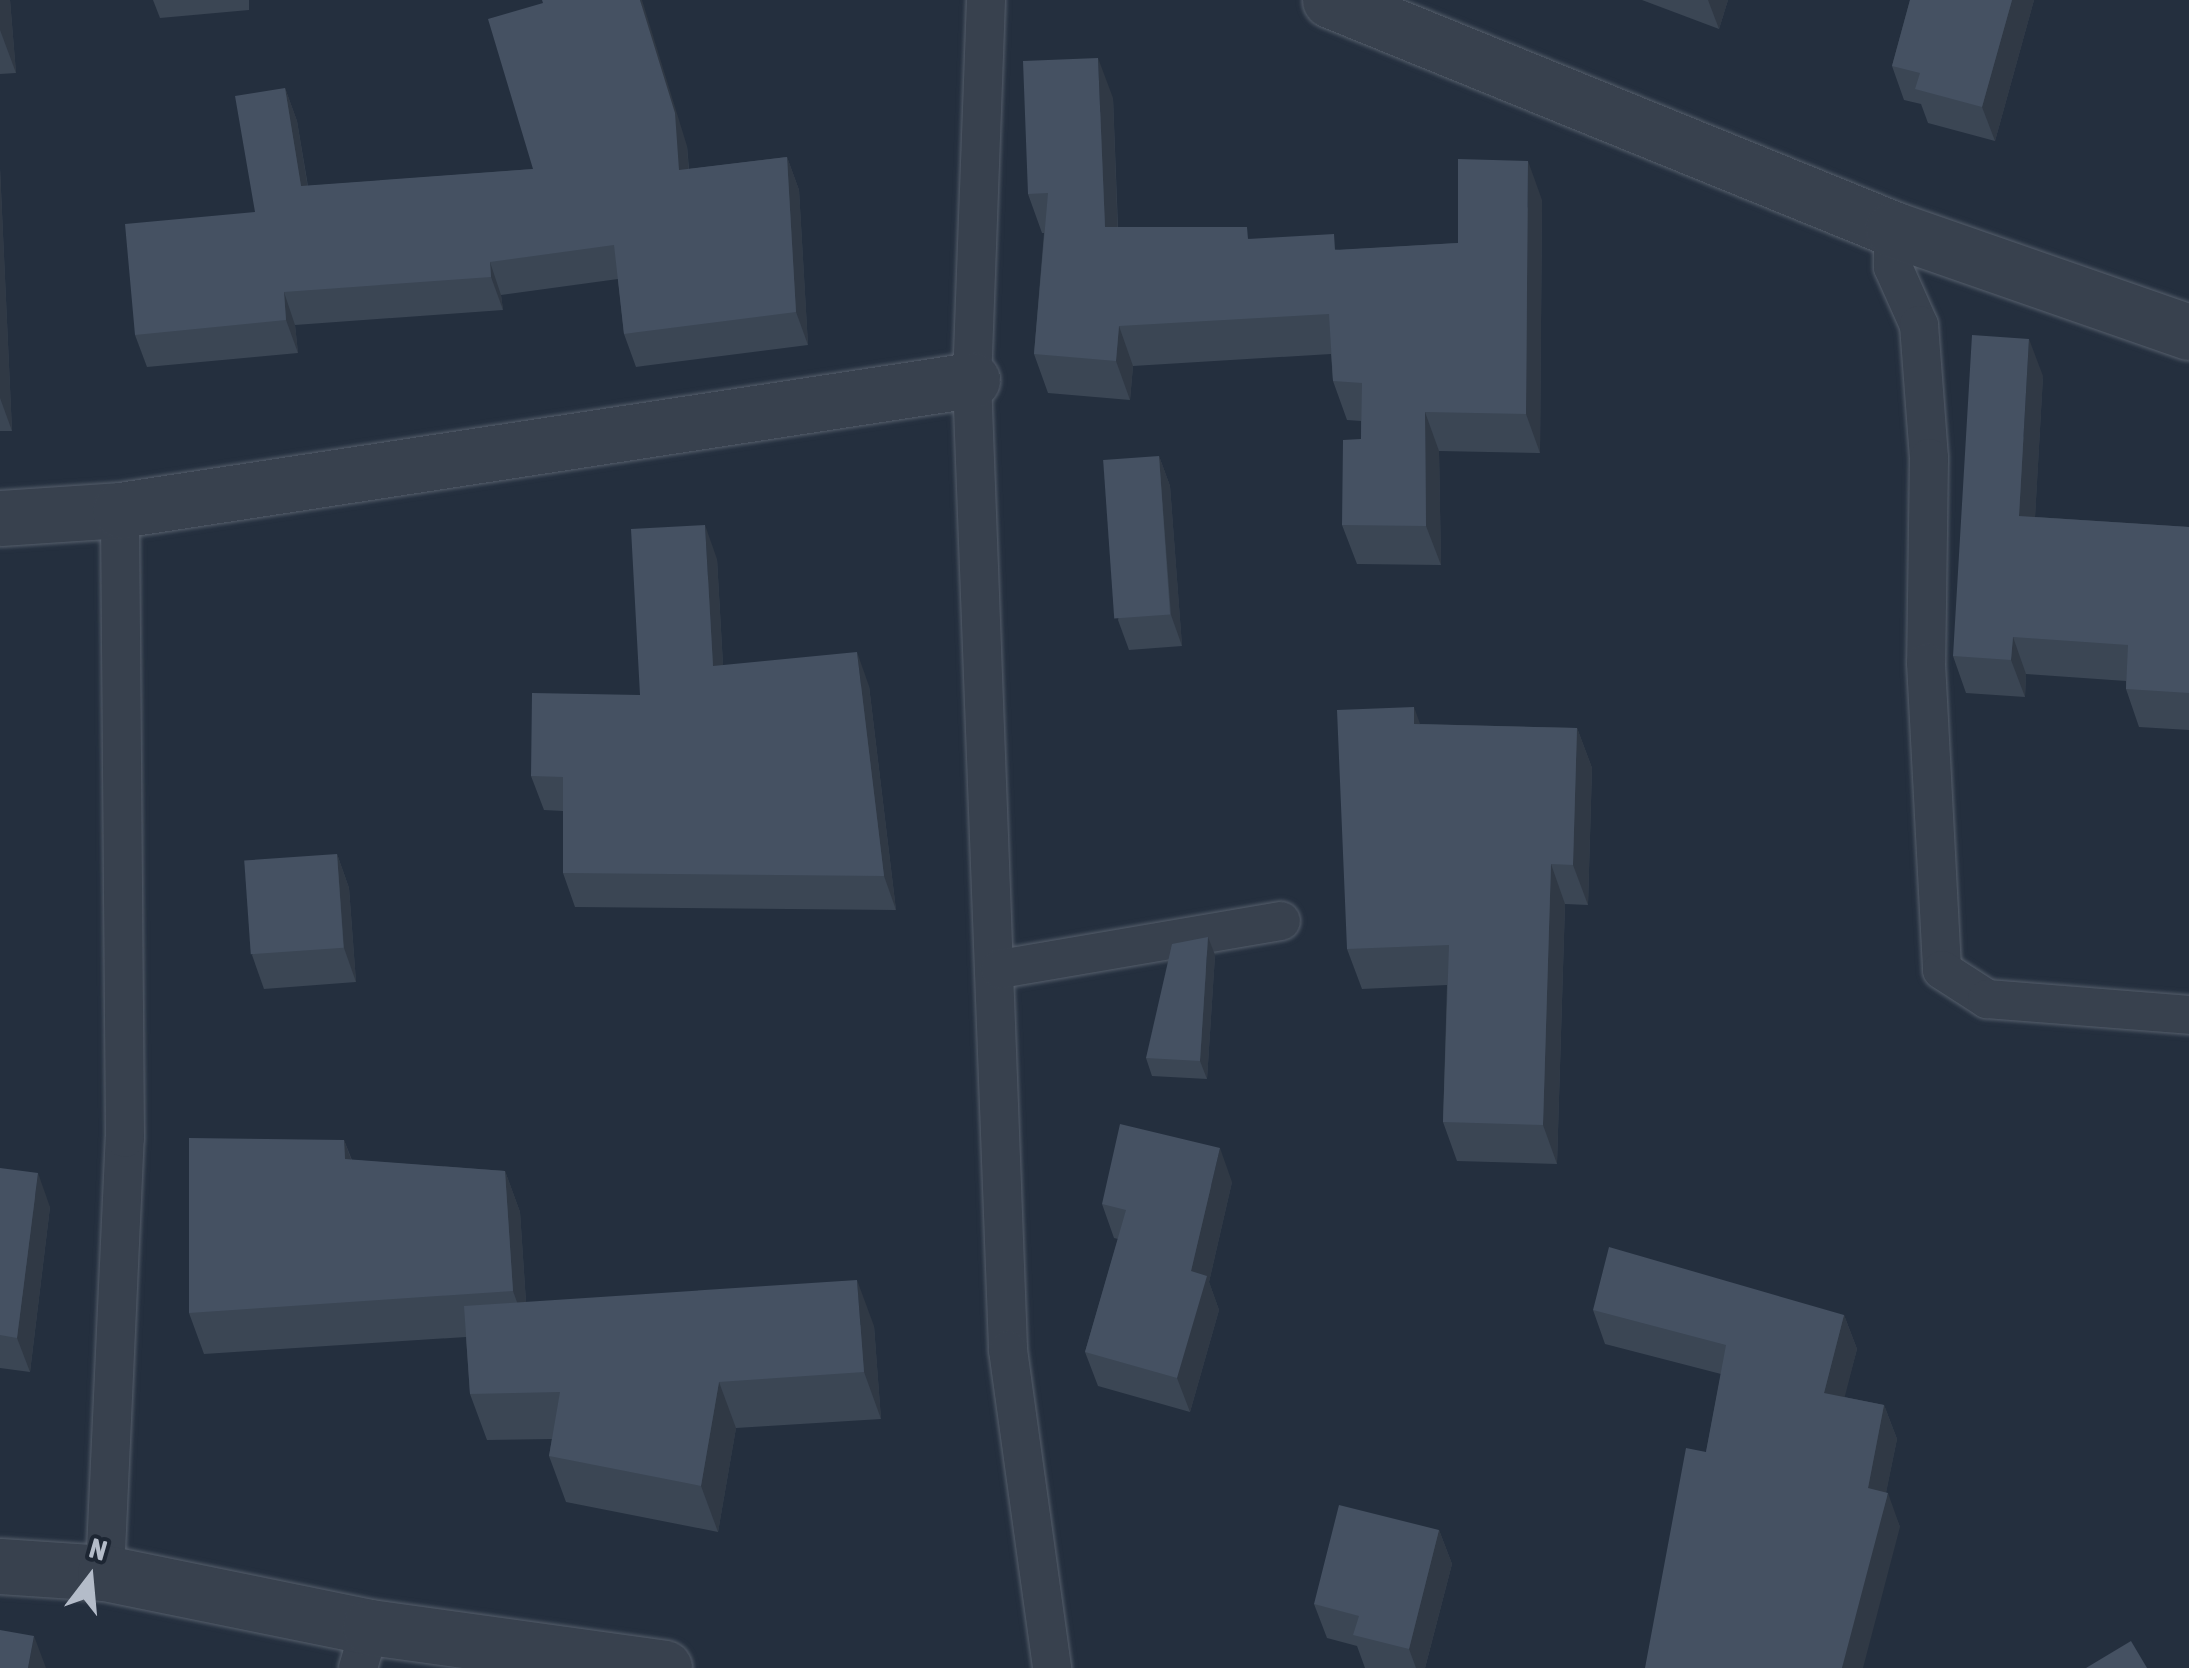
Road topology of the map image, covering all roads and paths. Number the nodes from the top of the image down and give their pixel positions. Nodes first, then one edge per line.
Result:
1 (986, 0) edge
2 (1330, 0) edge
3 (1894, 229) junction
4 (2189, 331) edge
5 (972, 380) junction
6 (120, 510) junction
7 (0, 518) edge
8 (1281, 921) dead end
9 (1000, 969) junction
10 (2189, 1015) edge
11 (0, 1566) edge
12 (105, 1573) junction
13 (364, 1647) edge
14 (664, 1668) edge
15 (1052, 1668) edge

1 - 5 lane
2 - 3 street
3 - 4 street
3 - 10 lane
5 - 6 street
5 - 9 lane
6 - 7 street
6 - 12 lane
8 - 9 lane
9 - 15 lane
11 - 12 street
12 - 13 street
13 - 14 street

